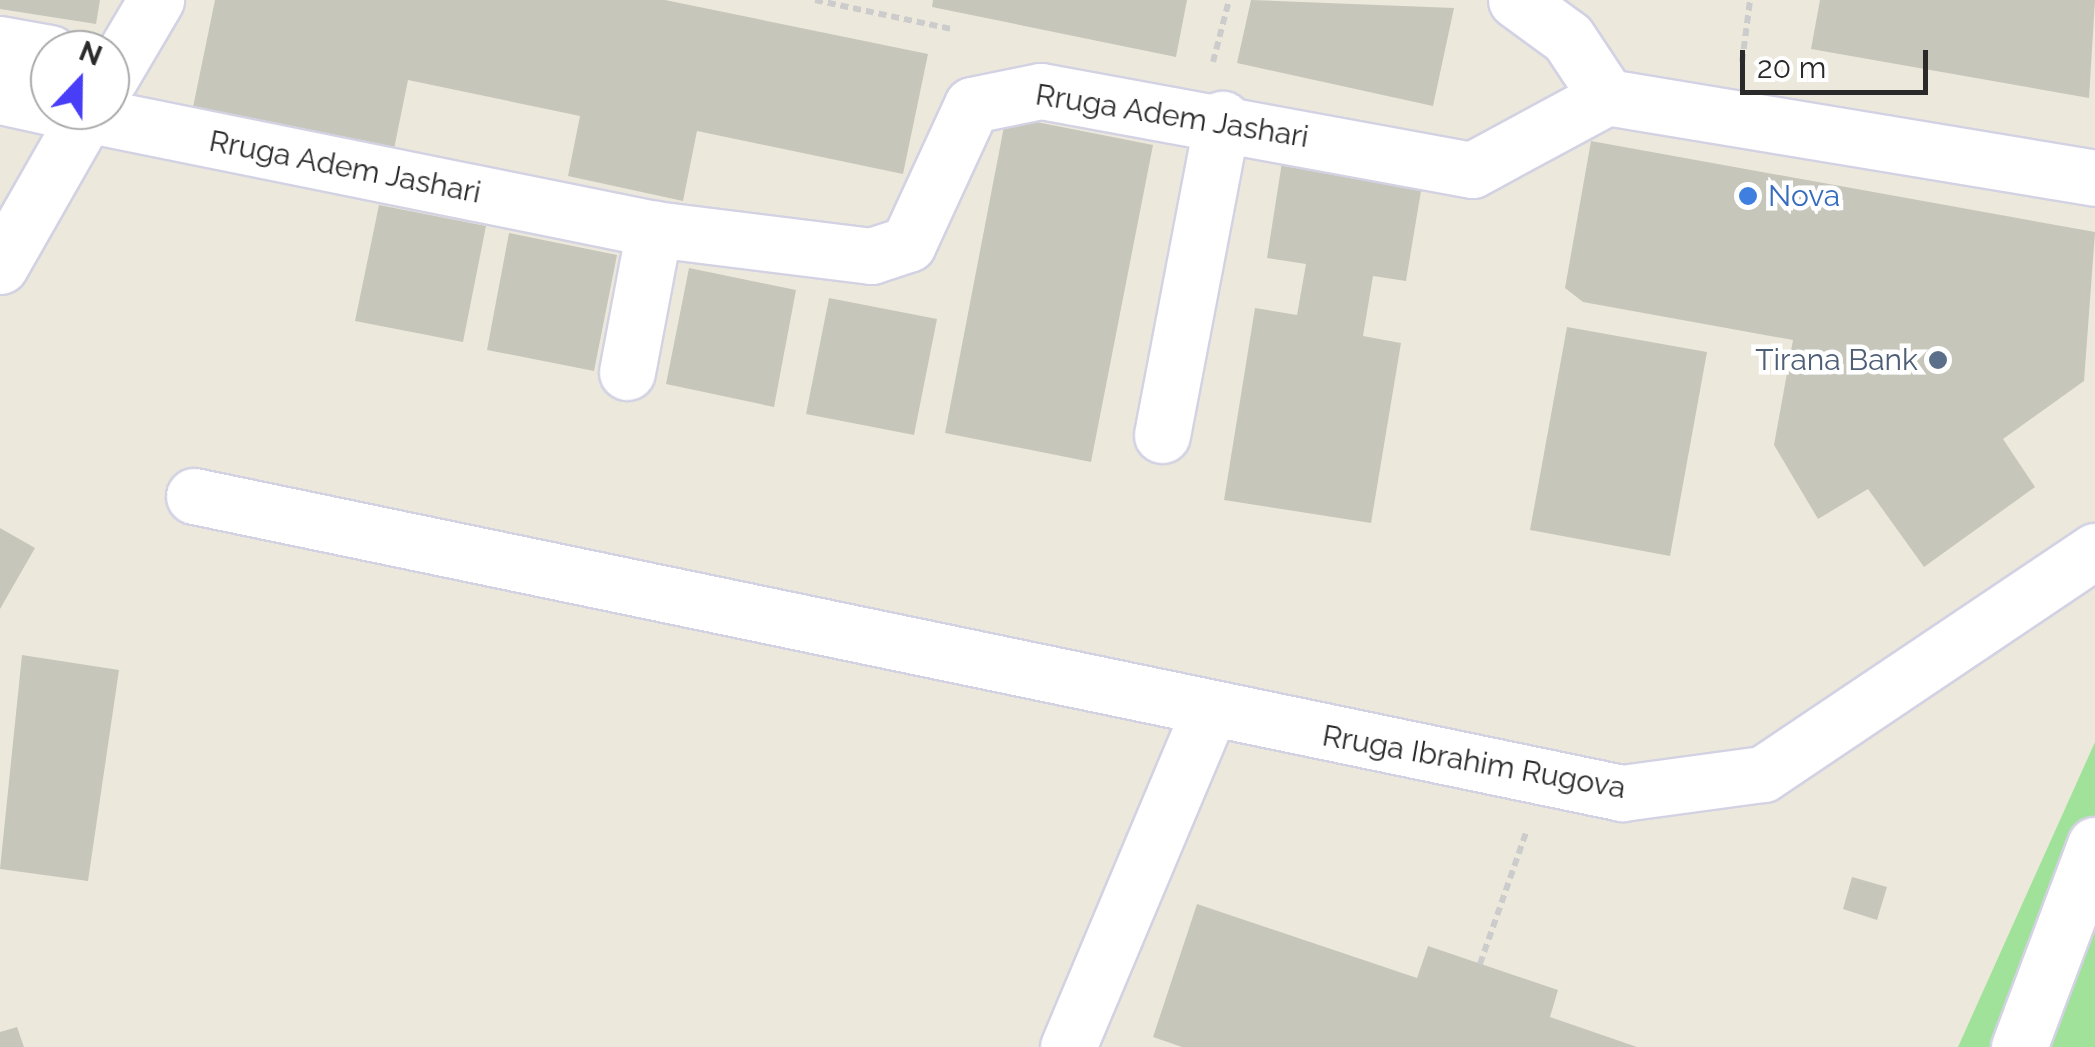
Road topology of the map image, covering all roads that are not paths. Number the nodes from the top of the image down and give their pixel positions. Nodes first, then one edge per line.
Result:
1 (156, 0) edge
2 (1516, 0) edge
3 (130, 37) edge
4 (0, 44) edge
5 (30, 49) edge
6 (30, 95) edge
7 (0, 96) edge
8 (1607, 96) junction
9 (1215, 98) junction
10 (130, 103) edge
11 (71, 130) edge
12 (2095, 178) edge
13 (654, 230) junction
14 (0, 266) edge
15 (626, 372) dead end
16 (1162, 434) dead end
17 (194, 496) dead end
18 (2095, 551) edge
19 (1209, 712) junction
20 (2095, 845) edge
21 (1068, 1047) edge
22 (2019, 1047) edge

1 - 3 street
2 - 8 street
4 - 5 street
6 - 7 street, Rruga Adem Jashari
8 - 9 street, Rruga Adem Jashari
8 - 12 street
9 - 13 street, Rruga Adem Jashari
9 - 16 street
10 - 13 street, Rruga Adem Jashari
11 - 14 street
13 - 15 street
17 - 19 street, Rruga Ibrahim Rugova
18 - 19 street, Rruga Ibrahim Rugova
19 - 21 street
20 - 22 street

